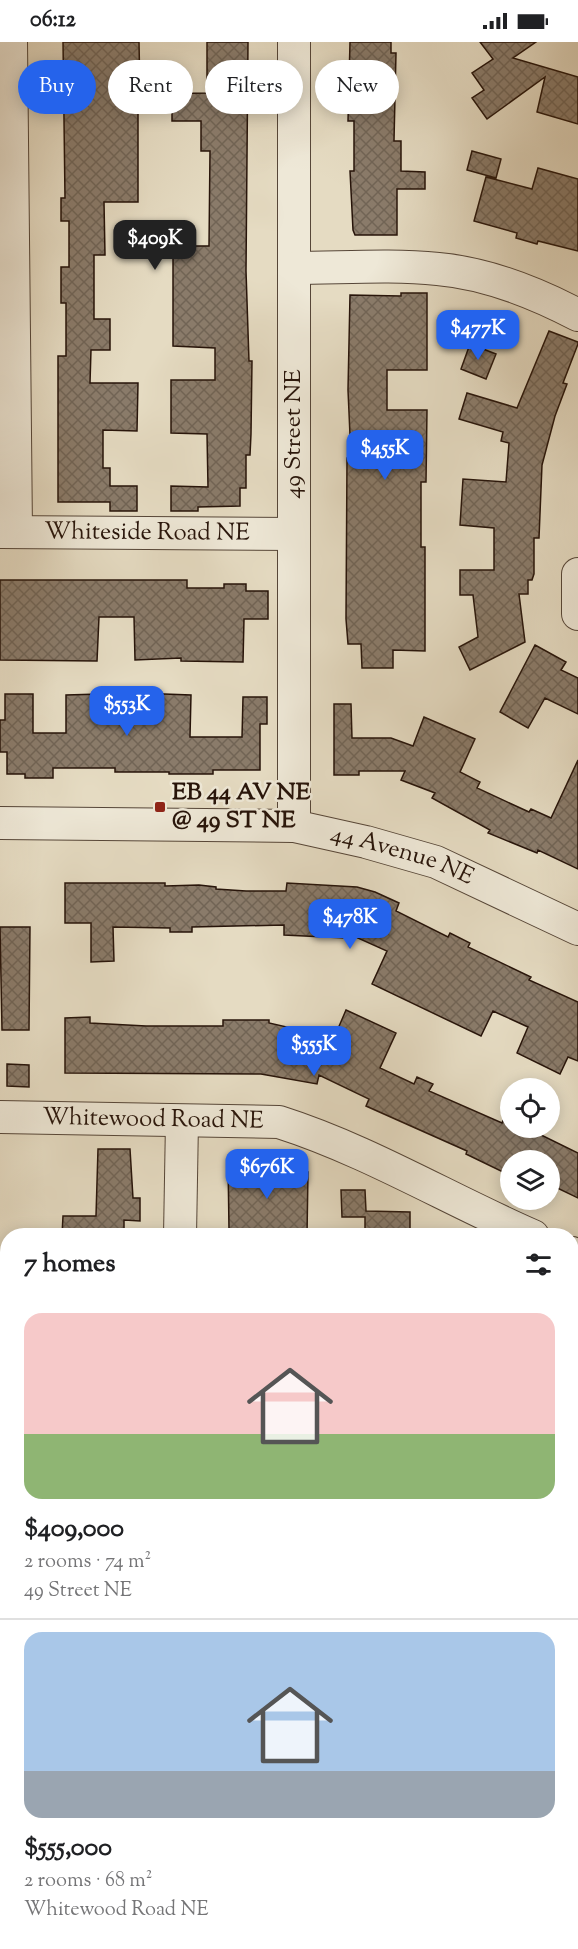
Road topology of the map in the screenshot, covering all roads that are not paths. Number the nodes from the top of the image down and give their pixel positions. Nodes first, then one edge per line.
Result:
1 (11, 42) edge
2 (294, 42) edge
3 (294, 268) junction
4 (578, 315) edge
5 (8, 532) edge
6 (294, 534) junction
7 (578, 574) edge
8 (578, 614) edge
9 (0, 823) edge
10 (294, 826) junction
11 (578, 929) edge
12 (0, 1117) edge
13 (182, 1120) junction
14 (464, 1221) edge
15 (180, 1228) edge
16 (496, 1228) edge

1 - 5 street
2 - 3 street, 49 Street NE
3 - 4 street
3 - 6 street, 49 Street NE
5 - 6 street, Whiteside Road NE
6 - 10 street, 49 Street NE
7 - 8 street
9 - 10 street, 44 Avenue NE
10 - 11 street, 44 Avenue NE
12 - 13 street, Whitewood Road NE
13 - 14 street, Whitewood Road NE
13 - 15 street
14 - 16 street, Whitewood Road NE

